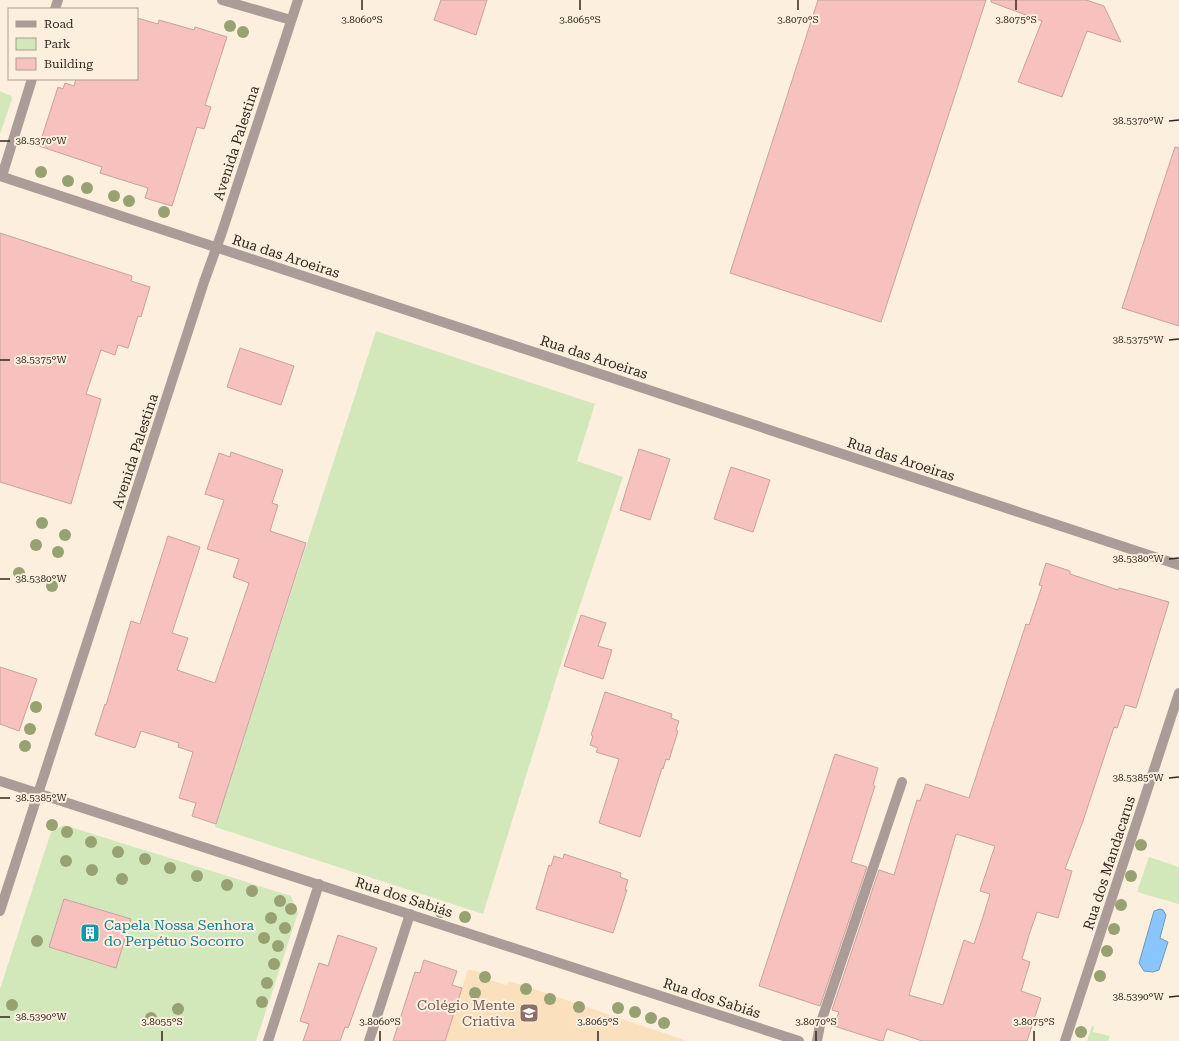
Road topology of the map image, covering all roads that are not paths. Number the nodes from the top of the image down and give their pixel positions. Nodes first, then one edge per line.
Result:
1 (222, 0) edge
2 (298, 0) edge
3 (291, 20) junction
4 (32, 80) edge
5 (1, 176) edge
6 (216, 248) junction
7 (1179, 565) edge
8 (1179, 693) edge
9 (0, 781) edge
10 (902, 782) dead end
11 (39, 794) junction
12 (319, 884) junction
13 (0, 911) edge
14 (410, 914) junction
15 (268, 1041) edge
16 (369, 1041) edge
17 (799, 1041) edge
18 (817, 1041) edge
19 (1065, 1041) edge

1 - 3 street
2 - 3 street, Avenida Palestina
3 - 6 street, Avenida Palestina
4 - 5 street
5 - 6 street, Rua das Aroeiras
6 - 7 street, Rua das Aroeiras
6 - 11 street, Avenida Palestina
8 - 19 street, Rua dos Mandacarus
9 - 11 street, Rua dos Sabiás
10 - 18 street
11 - 12 street, Rua dos Sabiás
11 - 13 street, Avenida Palestina
12 - 14 street, Rua dos Sabiás
12 - 15 street
14 - 16 street
14 - 17 street, Rua dos Sabiás

